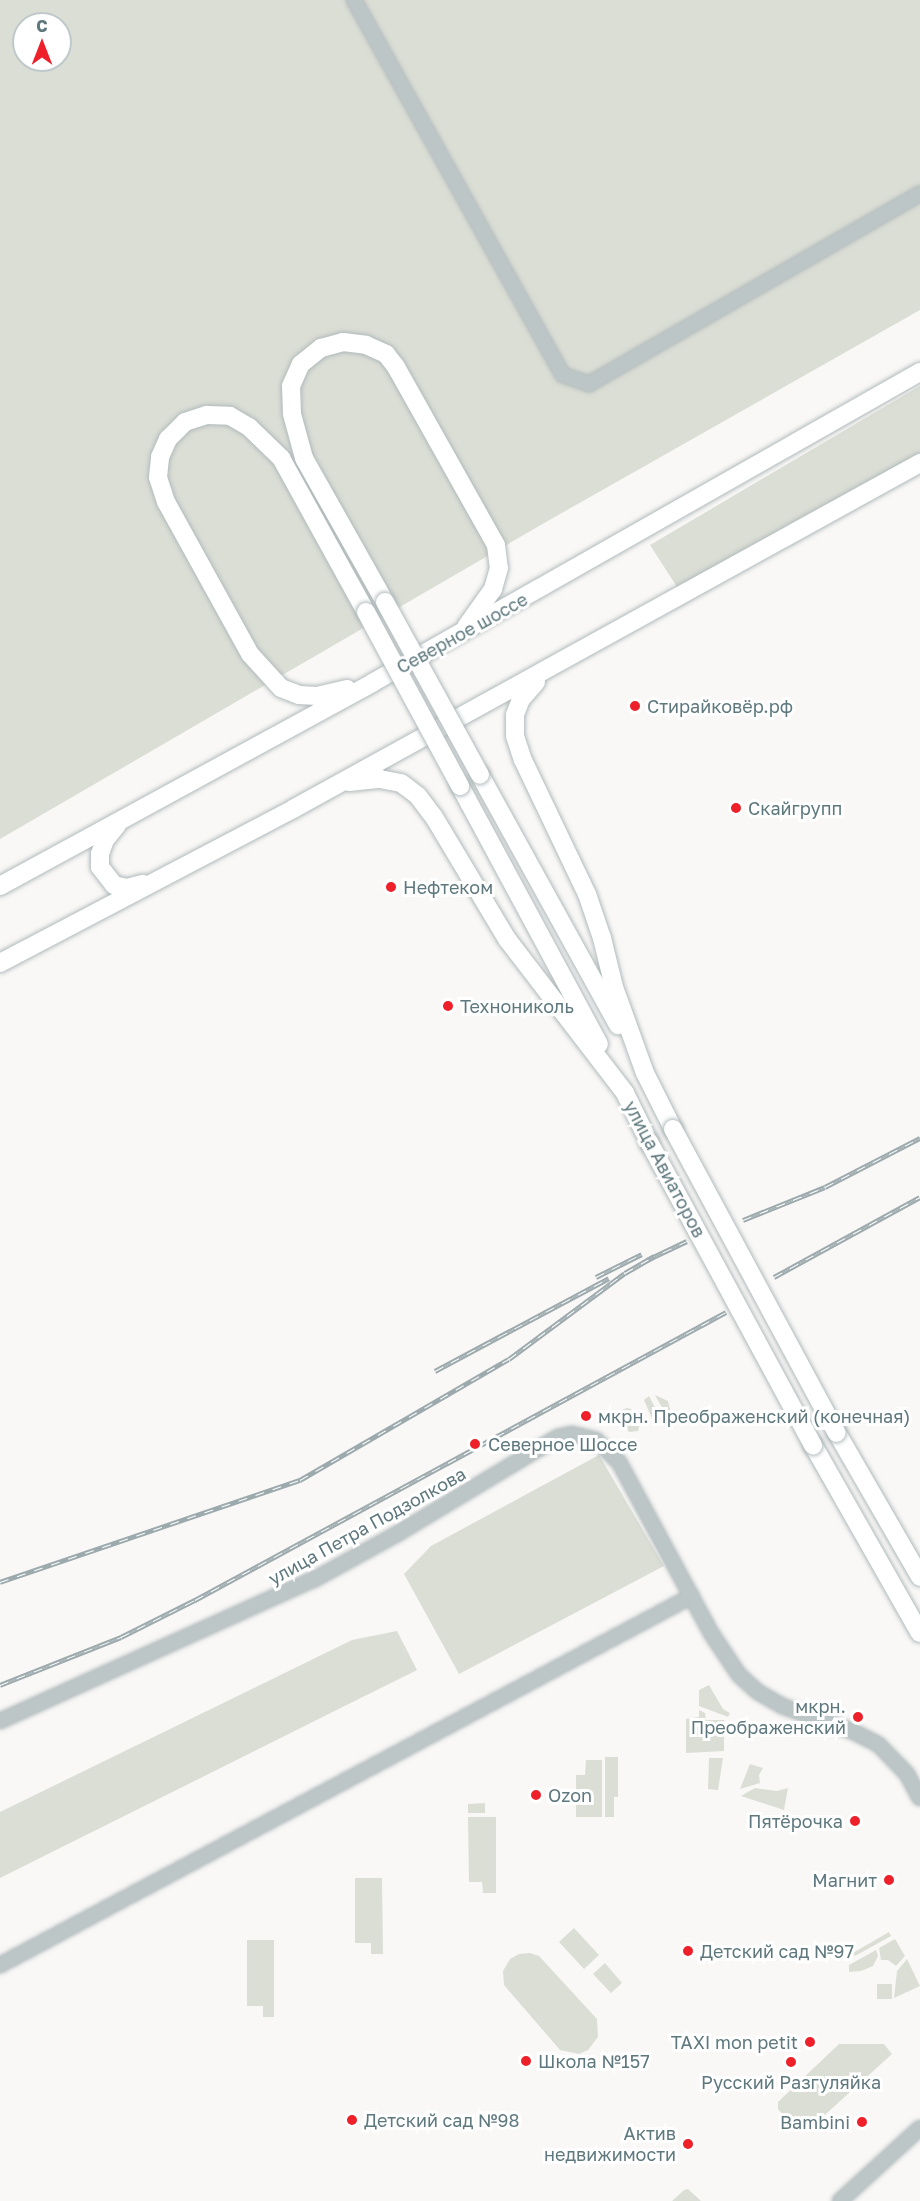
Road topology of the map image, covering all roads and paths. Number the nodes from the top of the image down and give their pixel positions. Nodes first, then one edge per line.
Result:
1 (354, 0) edge
2 (920, 194) edge
3 (920, 372) edge
4 (920, 463) edge
5 (461, 633) junction
6 (548, 669) junction
7 (372, 683) junction
8 (341, 782) junction
9 (118, 823) junction
10 (152, 882) junction
11 (0, 886) edge
12 (0, 963) edge
13 (645, 1073) junction
14 (625, 1093) junction
15 (920, 1577) edge
16 (692, 1596) junction
17 (920, 1633) edge
18 (0, 1721) edge
19 (920, 1798) edge
20 (0, 1965) edge
21 (920, 2128) edge
22 (840, 2201) edge

1 - 2 street
3 - 5 main road, Северное шоссе
4 - 6 main road
5 - 7 main road, Северное шоссе
5 - 13 main road, bridge
6 - 8 main road
6 - 13 main road, улица Авиаторов
7 - 9 main road, Северное шоссе
7 - 14 main road, bridge
8 - 10 main road
8 - 14 main road, улица Авиаторов
9 - 10 main road
9 - 11 main road, Северное шоссе
10 - 12 main road
13 - 15 main road, улица Авиаторов, bridge
14 - 17 main road, улица Авиаторов, bridge
16 - 18 street, улица Петра Подзолкова
16 - 19 street, улица Петра Подзолкова
16 - 20 street
21 - 22 street

